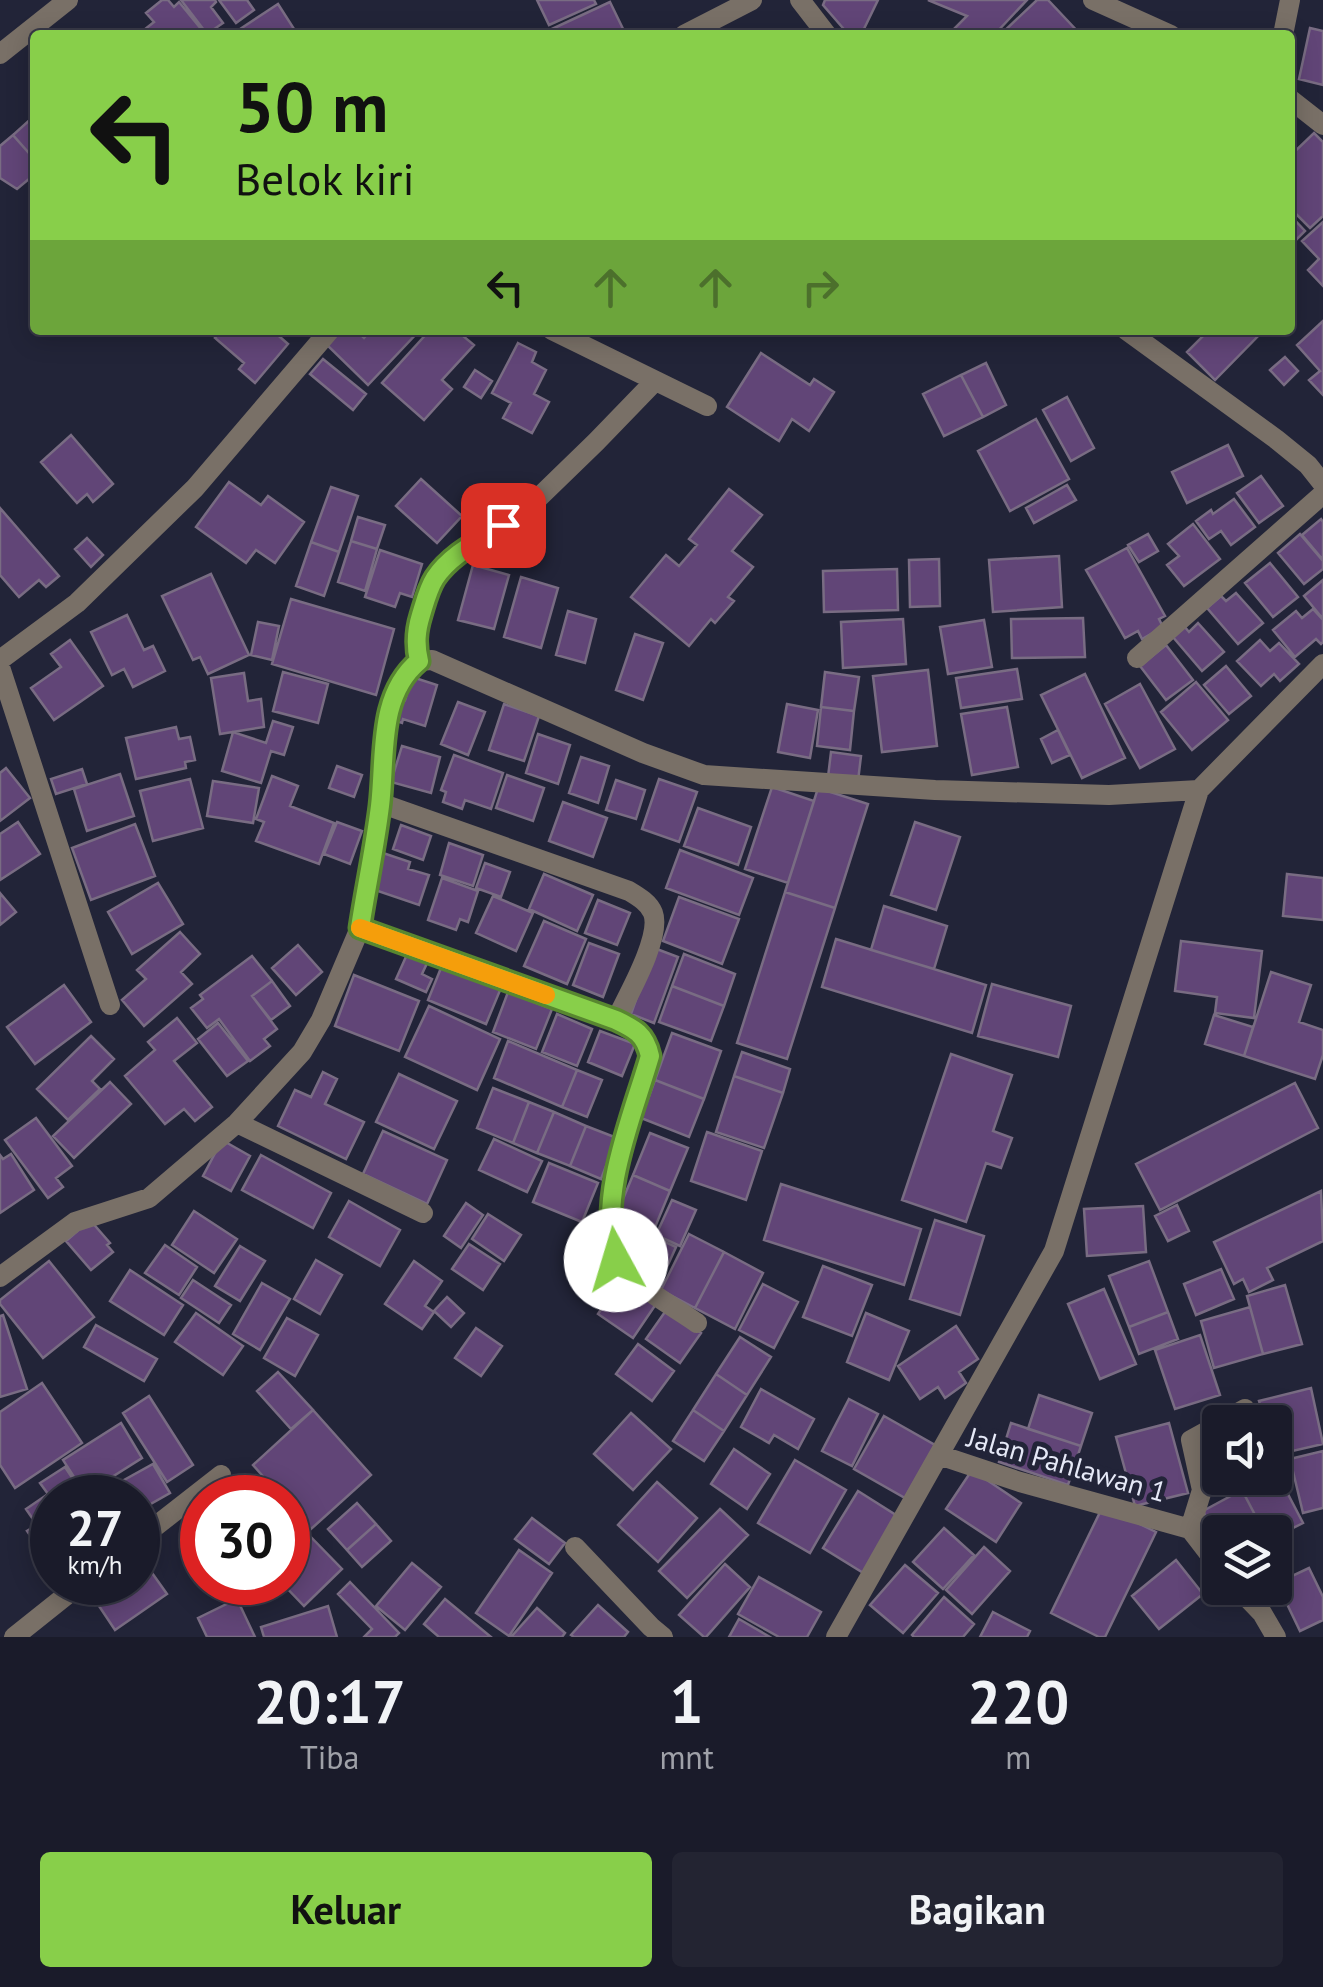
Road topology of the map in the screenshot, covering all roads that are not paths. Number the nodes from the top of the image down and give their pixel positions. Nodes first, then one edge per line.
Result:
1 (68, 0) edge
2 (752, 0) edge
3 (800, 0) edge
4 (1093, 0) edge
5 (1290, 0) edge
6 (30, 30) edge
7 (30, 30) edge
8 (694, 30) edge
9 (822, 30) edge
10 (1160, 30) edge
11 (1284, 30) edge
12 (0, 54) edge
13 (1295, 103) edge
14 (1323, 126) edge
15 (326, 335) edge
16 (562, 335) edge
17 (1133, 335) edge
18 (655, 381) junction
19 (707, 406) dead end
20 (1323, 484) edge
21 (1323, 494) edge
22 (1137, 658) dead end
23 (419, 661) junction
24 (0, 663) edge
25 (1323, 664) edge
26 (1199, 790) junction
27 (380, 804) junction
28 (360, 928) junction
29 (110, 1005) dead end
30 (616, 1020) junction
31 (237, 1122) junction
32 (423, 1213) dead end
33 (0, 1277) edge
34 (697, 1323) dead end
35 (1202, 1434) edge
36 (939, 1455) junction
37 (1202, 1490) edge
38 (1202, 1490) edge
39 (180, 1507) edge
40 (160, 1523) edge
41 (1190, 1529) junction
42 (1202, 1545) edge
43 (576, 1547) dead end
44 (55, 1605) edge
45 (1254, 1605) edge
46 (14, 1637) edge
47 (663, 1637) edge
48 (836, 1637) edge
49 (1276, 1637) edge

1 - 6 street
2 - 8 street
3 - 9 street
4 - 10 street
5 - 11 street
7 - 12 street
13 - 14 street
15 - 24 street
16 - 18 street
17 - 20 street
18 - 19 street
18 - 23 street
21 - 22 street
23 - 26 street
23 - 27 street
24 - 29 street
25 - 26 street
26 - 36 street
27 - 28 street
27 - 30 street
28 - 30 street
28 - 31 street
30 - 34 street
31 - 32 street
31 - 33 street
35 - 38 street
36 - 41 street, Jalan Pahlawan 1
36 - 48 street
37 - 41 street
39 - 40 street
41 - 42 street, Jalan Pahlawan 1
43 - 47 street
44 - 46 street
45 - 49 street

